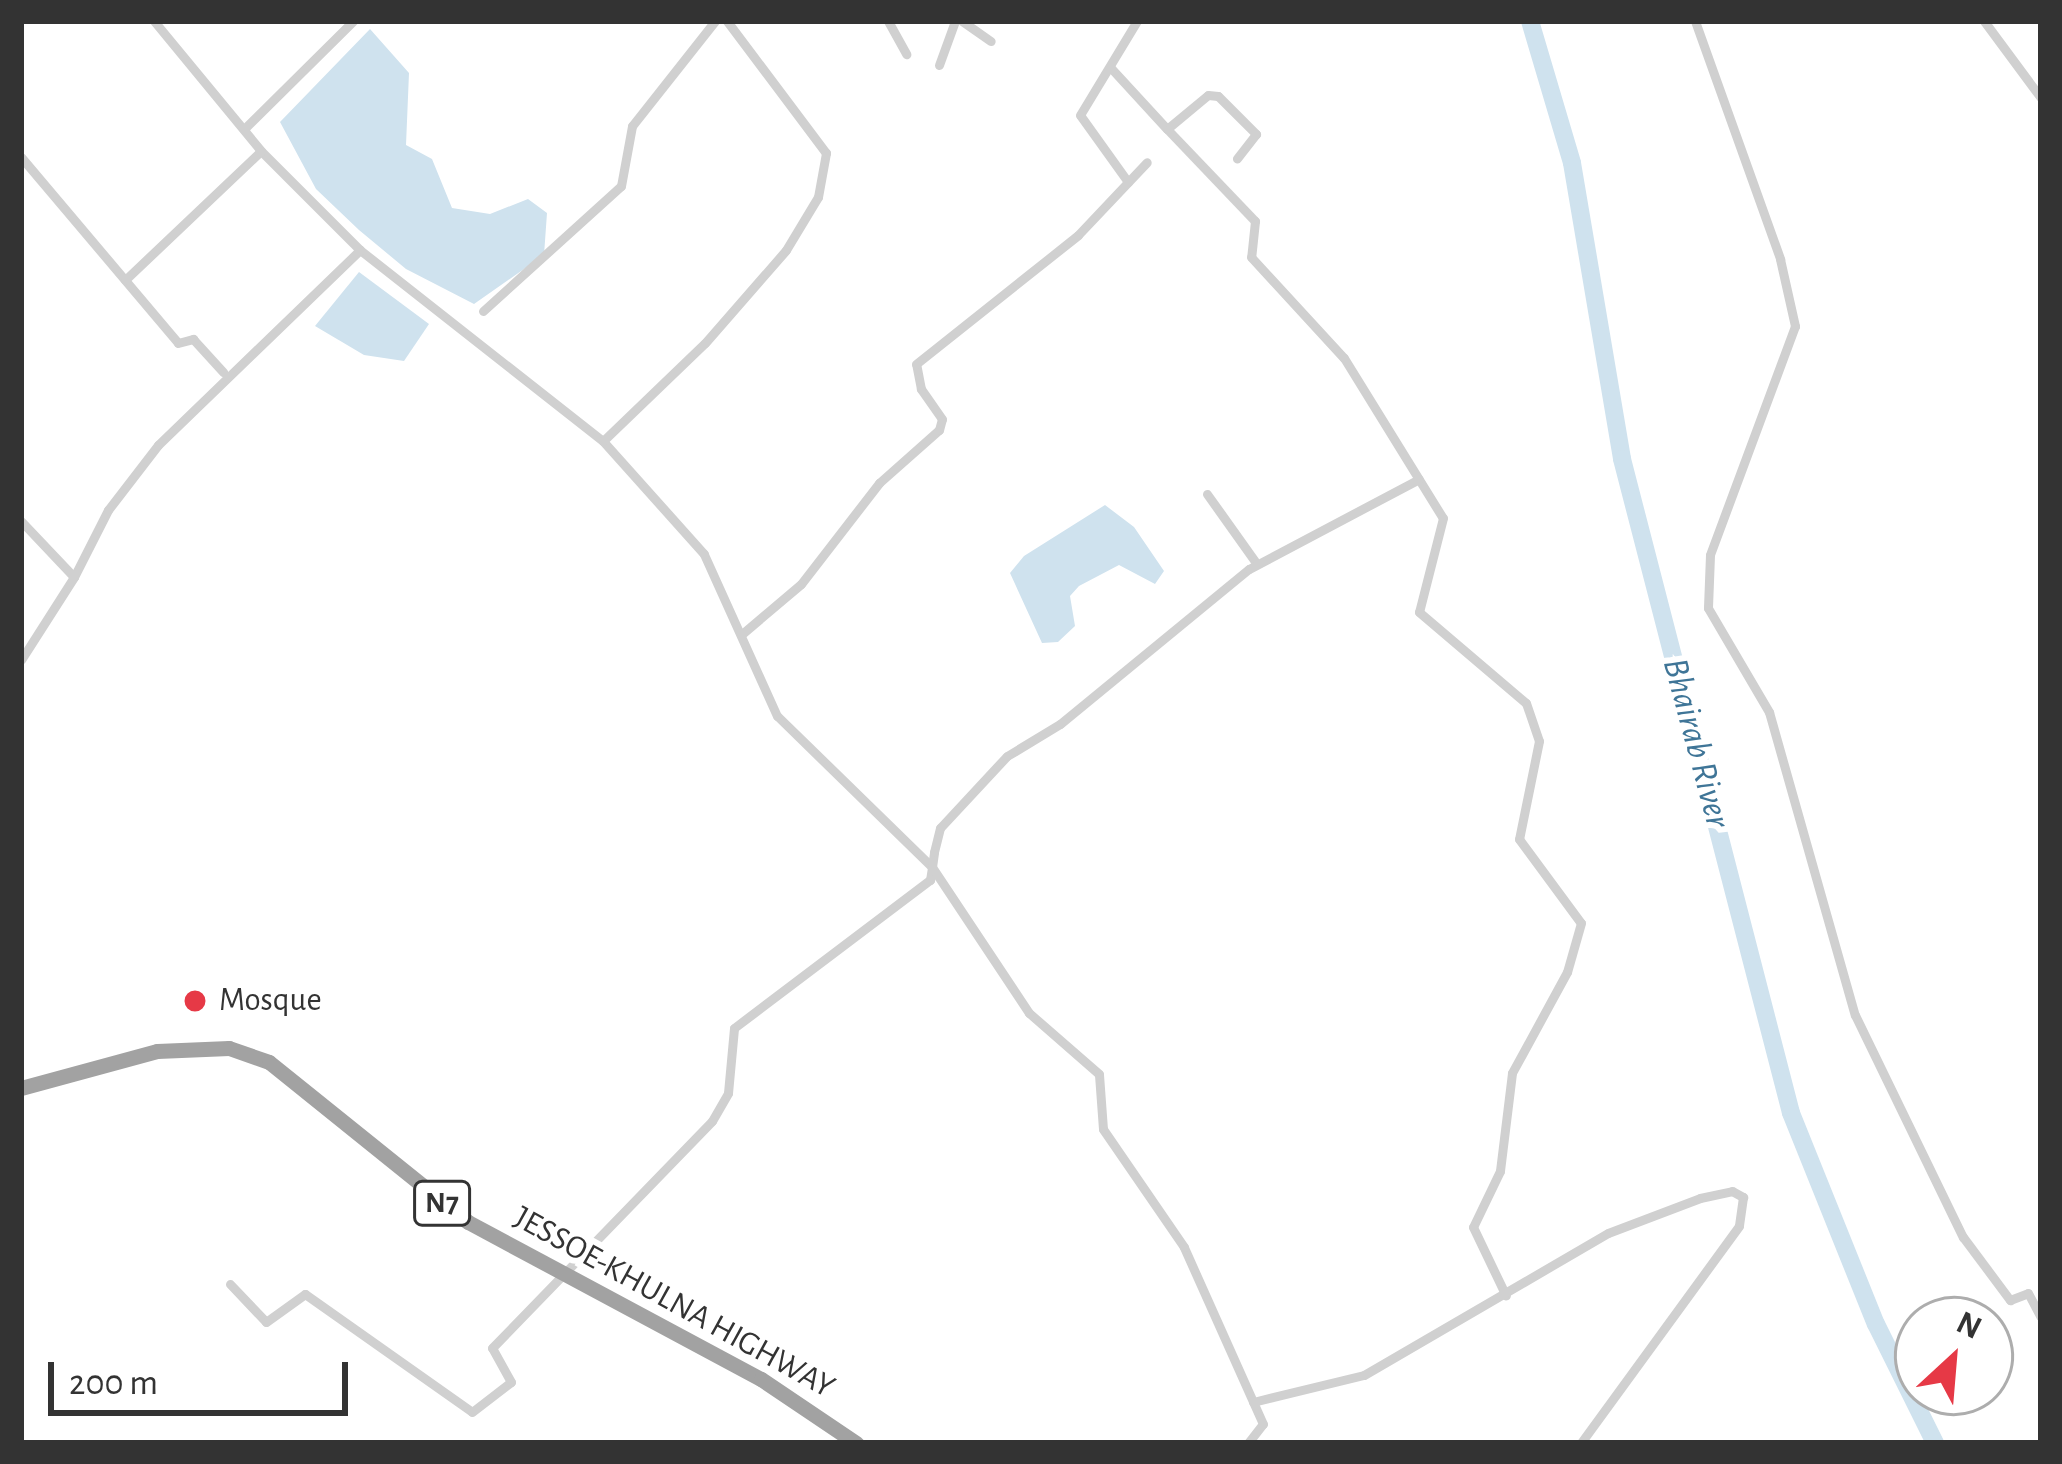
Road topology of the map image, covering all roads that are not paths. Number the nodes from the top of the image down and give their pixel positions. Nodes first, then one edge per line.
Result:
1 (154, 21) edge
2 (353, 21) edge
3 (715, 21) edge
4 (727, 21) edge
5 (888, 21) edge
6 (958, 21) edge
7 (1137, 21) edge
8 (1695, 21) edge
9 (1984, 21) edge
10 (991, 41) dead end
11 (906, 54) dead end
12 (939, 65) dead end
13 (1110, 67) junction
14 (2041, 98) edge
15 (246, 127) junction
16 (1168, 130) junction
17 (261, 151) junction
18 (21, 157) edge
19 (1237, 158) dead end
20 (1147, 161) dead end
21 (1128, 182) junction
22 (360, 250) junction
23 (124, 280) junction
24 (483, 311) dead end
25 (223, 372) dead end
26 (603, 441) junction
27 (1419, 479) junction
28 (1207, 494) dead end
29 (21, 521) edge
30 (1257, 564) junction
31 (74, 578) junction
32 (742, 634) junction
33 (21, 660) edge
34 (932, 867) junction
35 (21, 1088) edge
36 (564, 1272) junction
37 (230, 1283) dead end
38 (1506, 1296) junction
39 (2041, 1317) edge
40 (1253, 1402) junction
41 (856, 1443) edge
42 (1248, 1443) edge
43 (1581, 1443) edge

1 - 15 street
2 - 15 street
3 - 24 street
4 - 26 street
5 - 11 street
6 - 10 street
6 - 12 street
7 - 13 street
8 - 39 street
9 - 14 street
13 - 16 street
13 - 21 street
15 - 17 street
16 - 19 street
16 - 27 street
17 - 22 street
17 - 23 street
18 - 23 street
20 - 21 street
21 - 32 street
22 - 26 street
22 - 31 street
23 - 25 street
26 - 32 street
27 - 30 street
27 - 38 street
28 - 30 street
29 - 31 street
30 - 34 street
31 - 33 street
32 - 34 street
34 - 36 street
34 - 40 street
35 - 36 highway, JESSOE-KHULNA HIGHWAY / N7
36 - 37 street
36 - 41 highway, JESSOE-KHULNA HIGHWAY / N7
38 - 40 street
38 - 43 street
40 - 42 street

